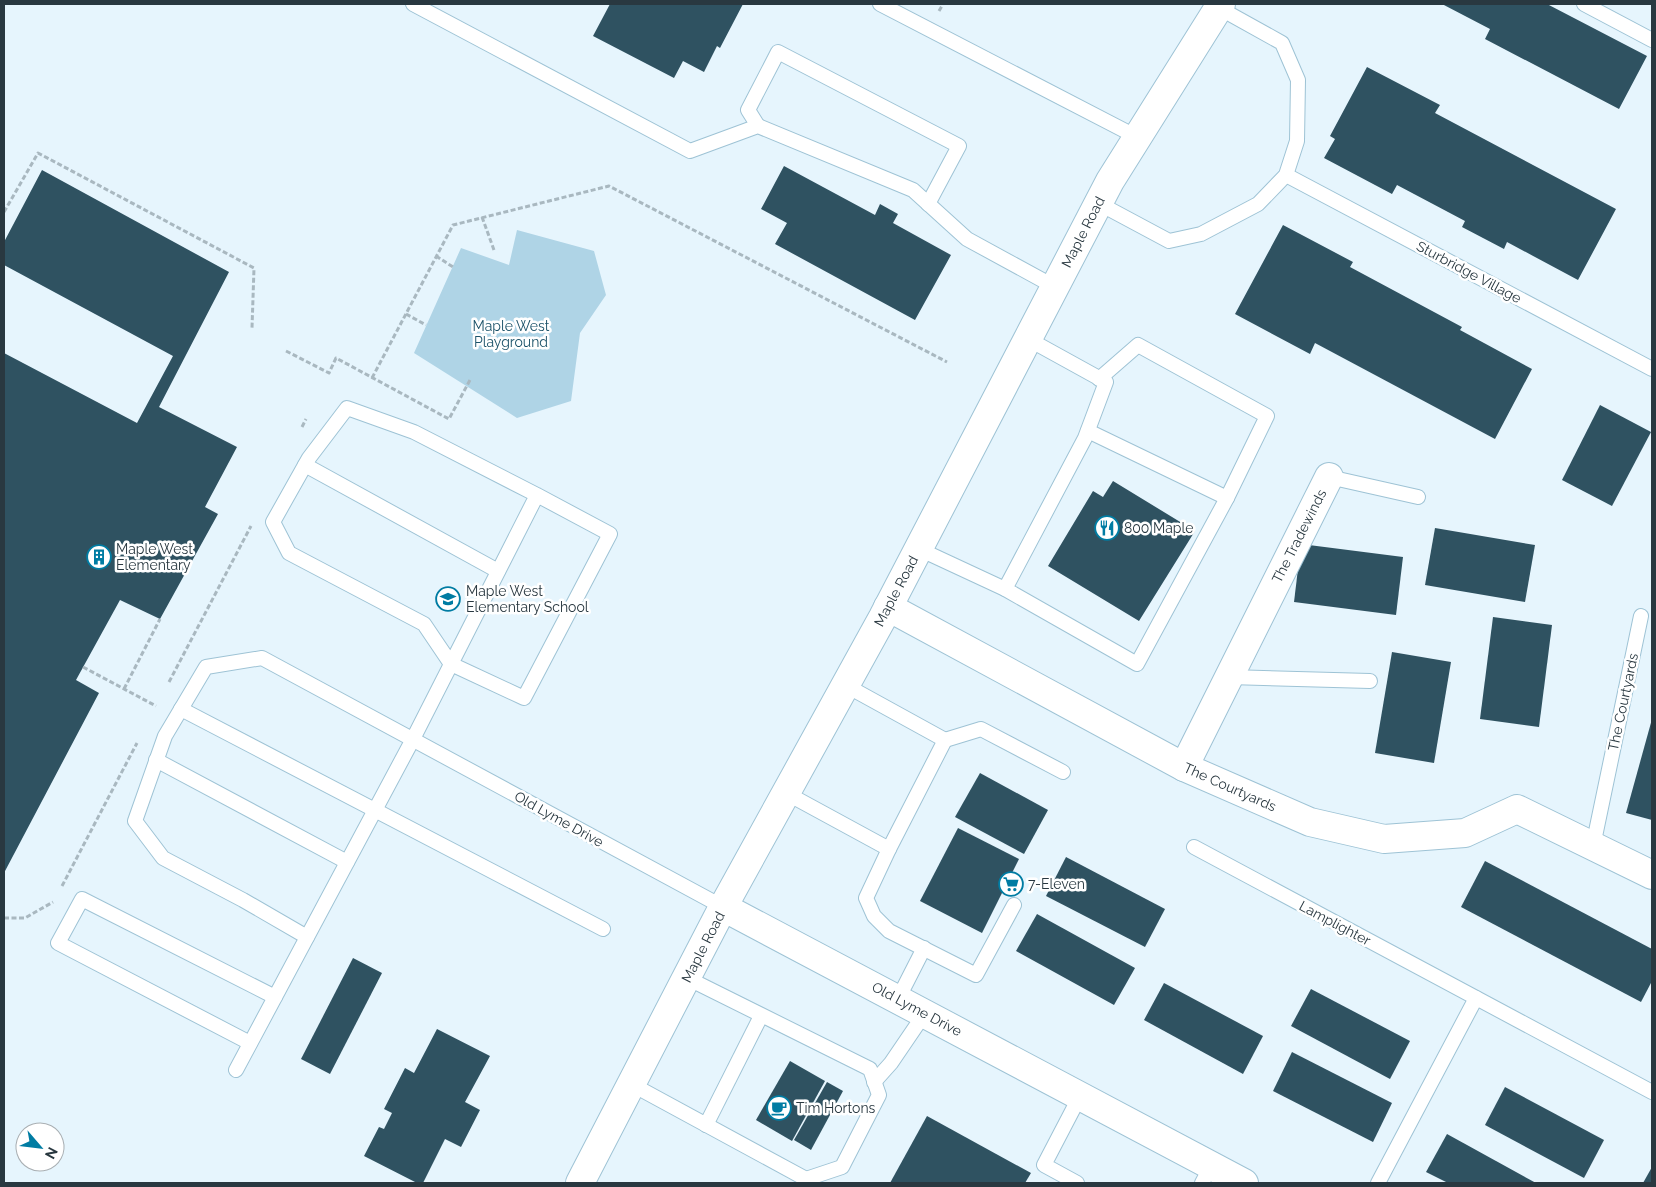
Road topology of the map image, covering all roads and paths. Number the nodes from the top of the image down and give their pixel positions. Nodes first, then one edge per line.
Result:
1 (413, 4) edge
2 (880, 4) edge
3 (1584, 4) edge
4 (1220, 6) edge
5 (1652, 40) edge
6 (758, 126) junction
7 (1137, 137) junction
8 (1286, 175) junction
9 (1098, 203) junction
10 (928, 204) junction
11 (4, 212) edge
12 (482, 217) junction
13 (494, 250) dead end
14 (436, 256) junction
15 (453, 267) dead end
16 (1055, 287) junction
17 (406, 314) junction
18 (426, 325) dead end
19 (252, 328) dead end
20 (1028, 339) junction
21 (286, 351) dead end
22 (947, 362) dead end
23 (1652, 369) edge
24 (372, 378) junction
25 (1099, 379) junction
26 (470, 380) dead end
27 (306, 419) dead end
28 (302, 428) dead end
29 (1088, 431) junction
30 (305, 466) junction
31 (1329, 477) joint
32 (537, 495) junction
33 (1418, 497) dead end
34 (1228, 498) junction
35 (252, 523) dead end
36 (918, 549) junction
37 (498, 571) junction
38 (1005, 589) junction
39 (888, 607) junction
40 (1641, 616) dead end
41 (160, 619) dead end
42 (451, 664) junction
43 (83, 667) dead end
44 (1229, 677) junction
45 (1370, 681) dead end
46 (845, 685) junction
47 (165, 688) dead end
48 (124, 689) junction
49 (161, 697) dead end
50 (156, 706) junction
51 (182, 709) junction
52 (152, 714) dead end
53 (413, 739) junction
54 (138, 740) dead end
55 (946, 740) junction
56 (156, 760) junction
57 (1184, 767) junction
58 (1063, 772) dead end
59 (786, 793) junction
60 (375, 810) junction
61 (1593, 846) junction
62 (1194, 847) dead end
63 (889, 849) junction
64 (347, 862) junction
65 (1652, 876) edge
66 (1014, 906) dead end
67 (723, 907) junction
68 (4, 918) edge
69 (603, 929) dead end
70 (306, 937) junction
71 (924, 948) junction
72 (687, 978) junction
73 (275, 997) junction
74 (1476, 998) junction
75 (898, 999) junction
76 (925, 1013) junction
77 (761, 1016) junction
78 (250, 1043) junction
79 (236, 1070) dead end
80 (874, 1082) junction
81 (631, 1084) junction
82 (1652, 1092) edge
83 (1080, 1096) junction
84 (706, 1125) junction
85 (1207, 1174) edge
86 (580, 1183) edge
87 (1077, 1183) edge
88 (1244, 1183) edge
89 (1378, 1183) edge

1 - 6 lane
2 - 7 lane
3 - 5 lane
4 - 7 street, Maple Road
4 - 8 lane
6 - 10 lane
6 - 10 lane
7 - 9 street, Maple Road
8 - 9 lane
8 - 23 lane, Sturbridge Village
9 - 16 street, Maple Road
10 - 16 lane
11 - 19 path
12 - 13 path
12 - 14 path
12 - 22 path
14 - 15 path
14 - 17 path
16 - 20 street, Maple Road
17 - 18 path
17 - 24 path
20 - 25 lane
20 - 36 street, Maple Road
21 - 24 path
24 - 26 path
25 - 29 lane
25 - 34 lane
27 - 28 path
29 - 34 lane
29 - 38 lane
30 - 32 lane
30 - 37 lane
30 - 42 lane
31 - 33 lane, The Tradewinds
31 - 44 street, The Tradewinds
32 - 37 lane
32 - 42 lane
34 - 38 lane
35 - 47 path
36 - 38 lane
36 - 39 street, Maple Road
37 - 42 lane
39 - 46 street, Maple Road
39 - 57 street, The Courtyards
40 - 61 lane, The Courtyards
41 - 48 path
42 - 53 lane
43 - 48 path
44 - 45 lane
44 - 57 street, The Tradewinds
46 - 55 lane
46 - 59 street, Maple Road
48 - 50 path
49 - 50 path
50 - 52 path
51 - 53 lane, Old Lyme Drive
51 - 56 lane, Old Lyme Drive
51 - 60 lane
53 - 60 lane
53 - 67 lane, Old Lyme Drive
54 - 68 path
55 - 58 lane
55 - 63 lane
56 - 64 lane
56 - 70 lane, Old Lyme Drive
57 - 61 street, The Courtyards
59 - 63 lane
59 - 67 street, Maple Road
60 - 64 lane
60 - 69 lane
61 - 65 street, The Courtyards
62 - 74 lane, Lamplighter
63 - 71 lane
64 - 70 lane
66 - 71 lane
67 - 72 street, Maple Road
67 - 75 street, Old Lyme Drive
70 - 73 lane
71 - 75 lane
72 - 77 lane
72 - 81 street, Maple Road
73 - 78 lane
73 - 78 lane
74 - 82 lane, Lamplighter
74 - 89 lane
75 - 76 street, Old Lyme Drive
76 - 80 lane
76 - 83 street, Old Lyme Drive
77 - 80 lane
77 - 84 lane
78 - 79 lane
80 - 84 lane
81 - 84 lane
81 - 86 street, Maple Road
83 - 85 street, Old Lyme Drive
83 - 87 lane
85 - 88 street, Old Lyme Drive

